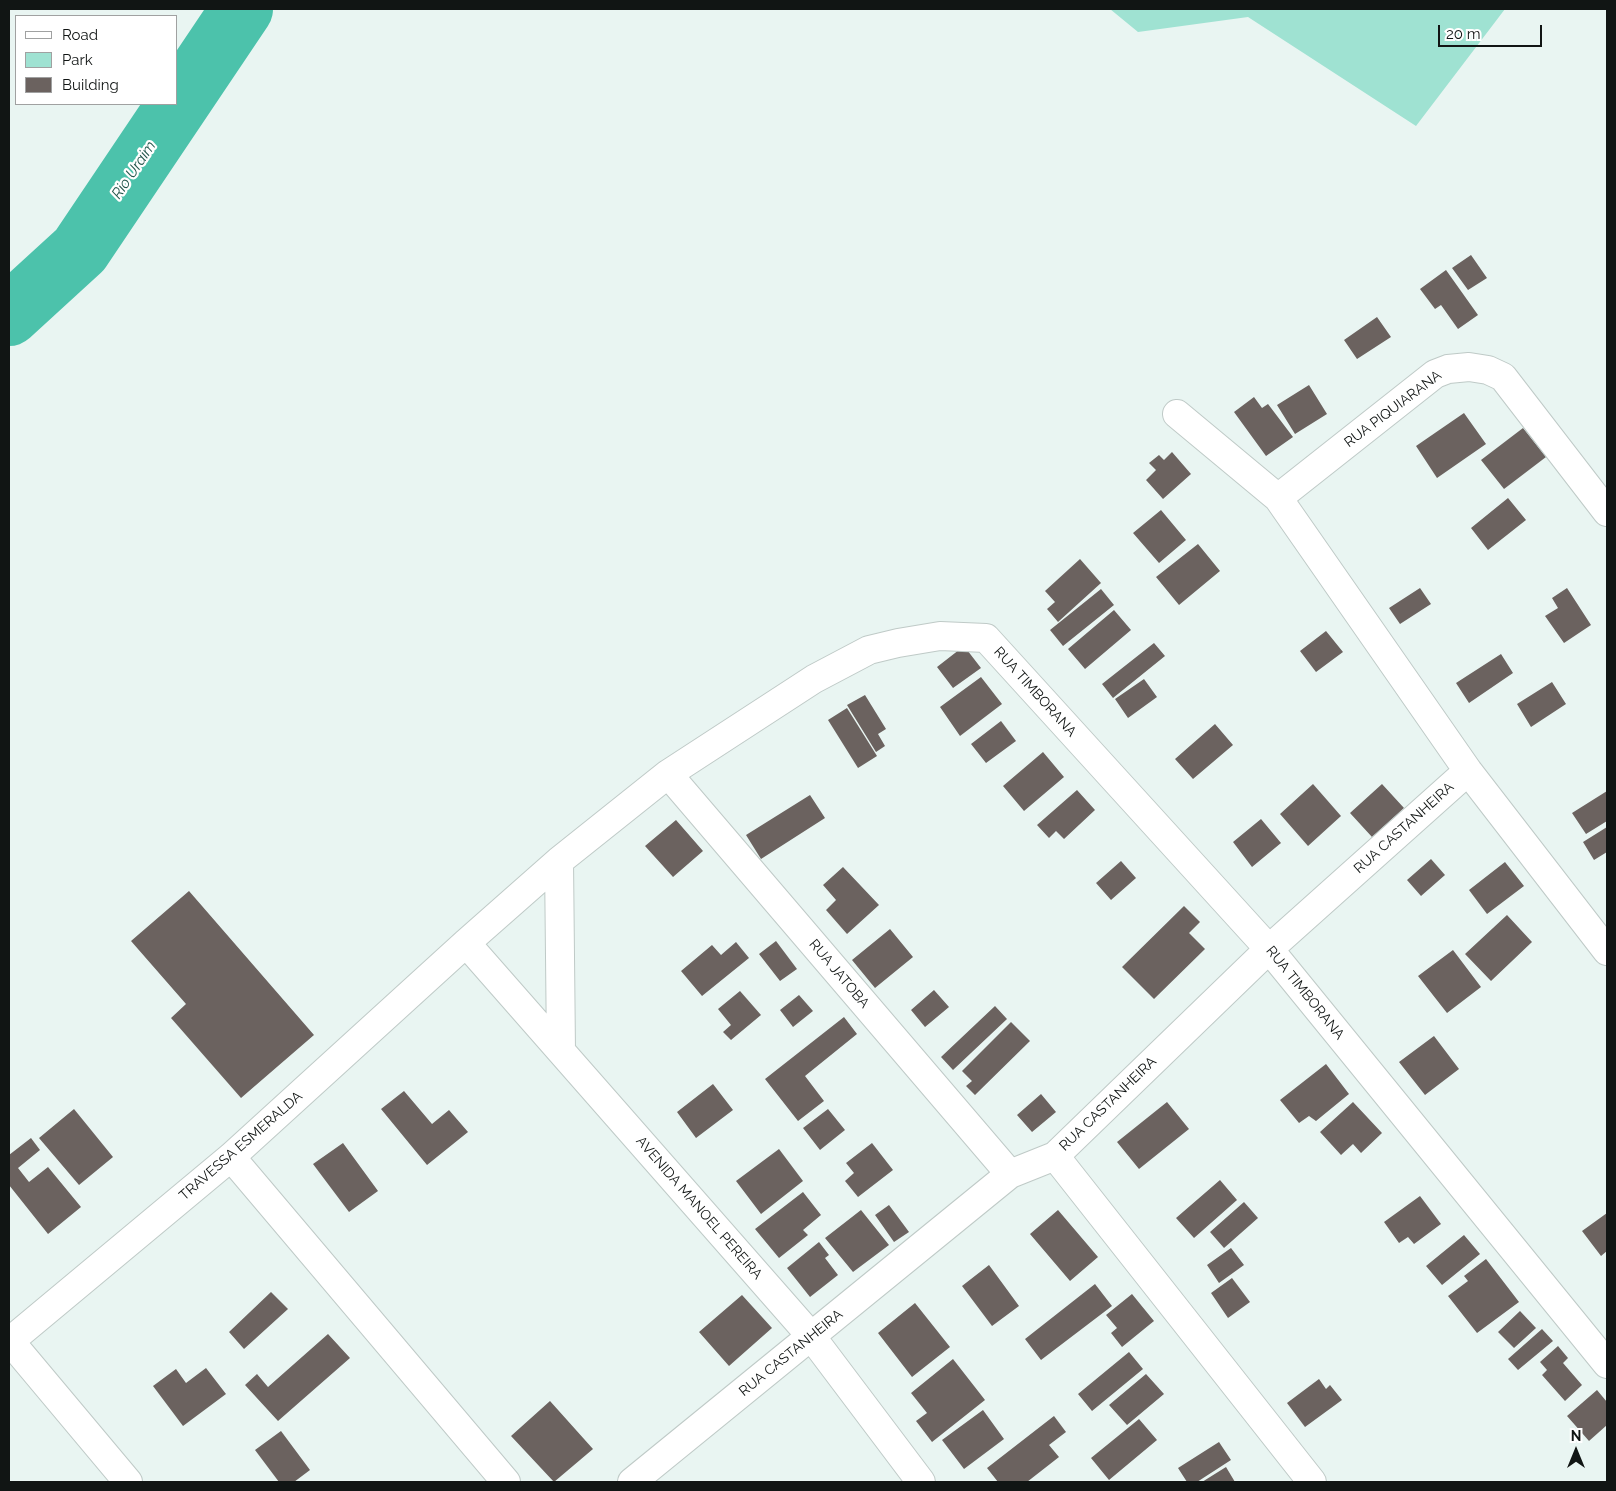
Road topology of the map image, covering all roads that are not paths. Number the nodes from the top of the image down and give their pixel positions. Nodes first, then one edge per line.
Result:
1 (1177, 414) dead end
2 (1278, 498) junction
3 (1607, 512) edge
4 (986, 638) joint
5 (1468, 771) junction
6 (668, 774) junction
7 (559, 861) junction
8 (466, 943) junction
9 (1269, 949) junction
10 (1607, 951) edge
11 (561, 1051) junction
12 (1055, 1156) junction
13 (231, 1157) junction
14 (1010, 1174) junction
15 (811, 1336) junction
16 (9, 1341) edge
17 (1607, 1364) edge
18 (128, 1482) edge
19 (506, 1482) edge
20 (632, 1482) edge
21 (921, 1482) edge
22 (1312, 1482) edge

1 - 2 street
2 - 3 street, RUA PIQUIARANA
2 - 5 street
4 - 6 street, TRAVESSA ESMERALDA
4 - 9 street, RUA TIMBORANA
5 - 9 street, RUA CASTANHEIRA
5 - 10 street
6 - 7 street, TRAVESSA ESMERALDA
6 - 14 street, RUA JATOBA
7 - 8 street, TRAVESSA ESMERALDA
7 - 11 street
8 - 11 street, AVENIDA MANOEL PEREIRA
8 - 13 street, TRAVESSA ESMERALDA
9 - 12 street, RUA CASTANHEIRA
9 - 17 street, RUA TIMBORANA
11 - 15 street, AVENIDA MANOEL PEREIRA
12 - 14 street, RUA CASTANHEIRA
12 - 22 street
13 - 16 street, TRAVESSA ESMERALDA
13 - 19 street
14 - 15 street, RUA CASTANHEIRA
15 - 20 street, RUA CASTANHEIRA
15 - 21 street, AVENIDA MANOEL PEREIRA
16 - 18 street

